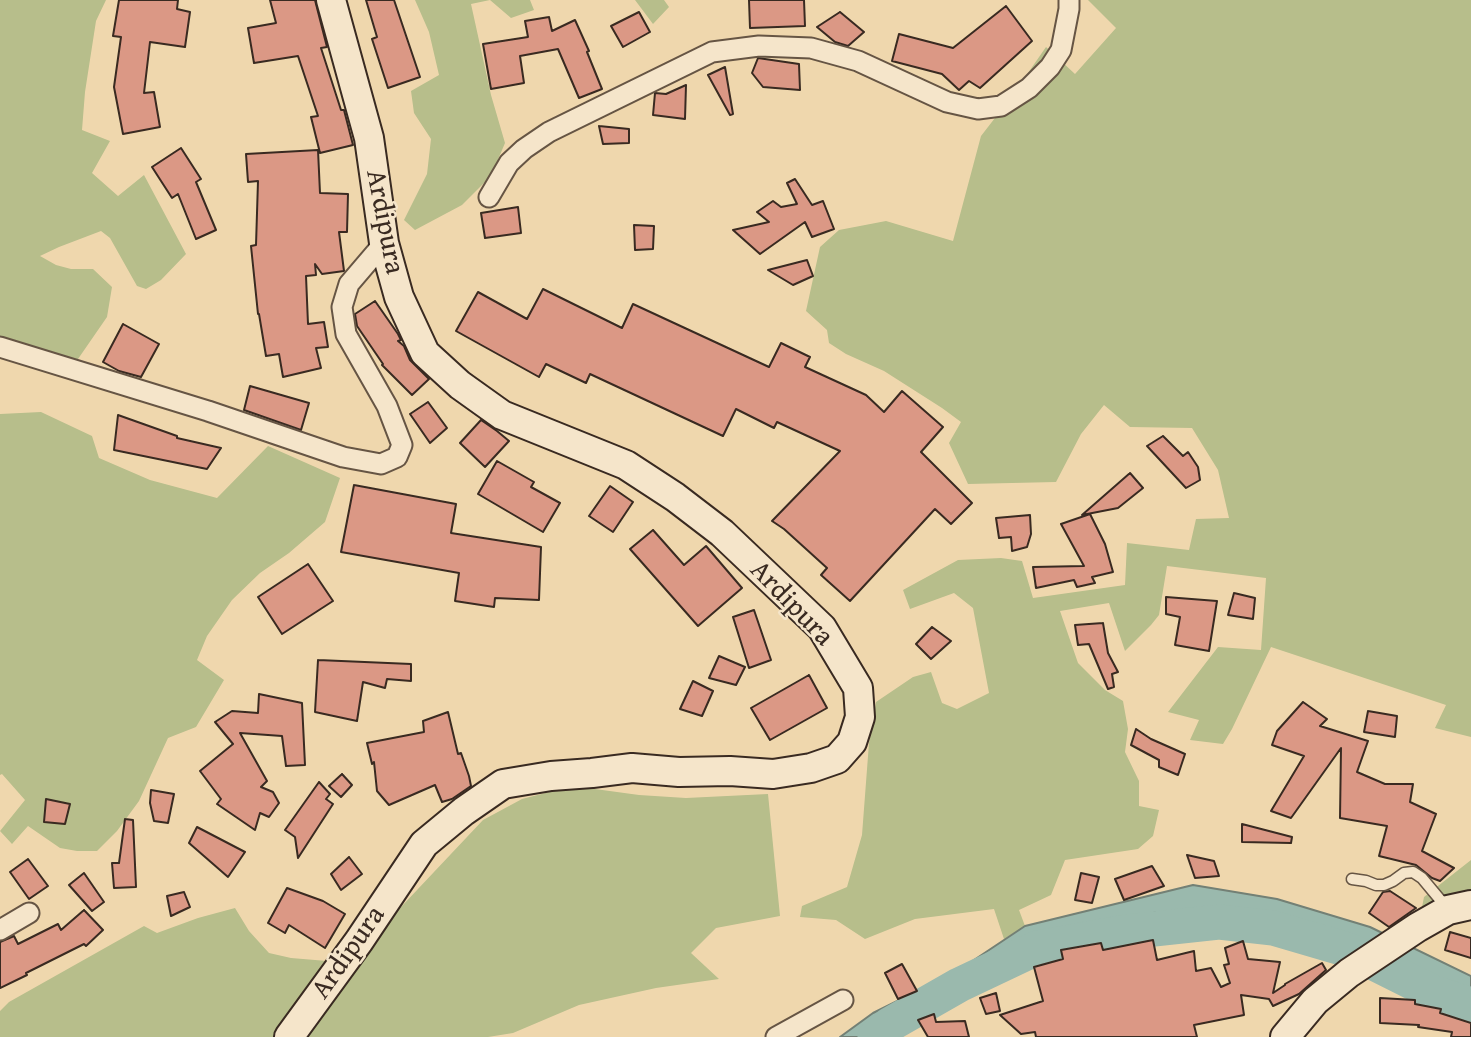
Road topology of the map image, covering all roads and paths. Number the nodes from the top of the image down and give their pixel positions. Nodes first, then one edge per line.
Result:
1 (331, 0) edge
2 (1069, 0) edge
3 (489, 197) dead end
4 (384, 243) junction
5 (0, 347) edge
6 (1352, 879) dead end
7 (1463, 910) edge
8 (29, 913) dead end
9 (0, 930) edge
10 (843, 1000) dead end
11 (289, 1037) edge
12 (776, 1037) edge
13 (1285, 1037) edge

1 - 4 street, Ardipura
2 - 3 street
4 - 5 street
4 - 11 street, Ardipura
6 - 7 lane
7 - 13 street
8 - 9 street
10 - 12 street

